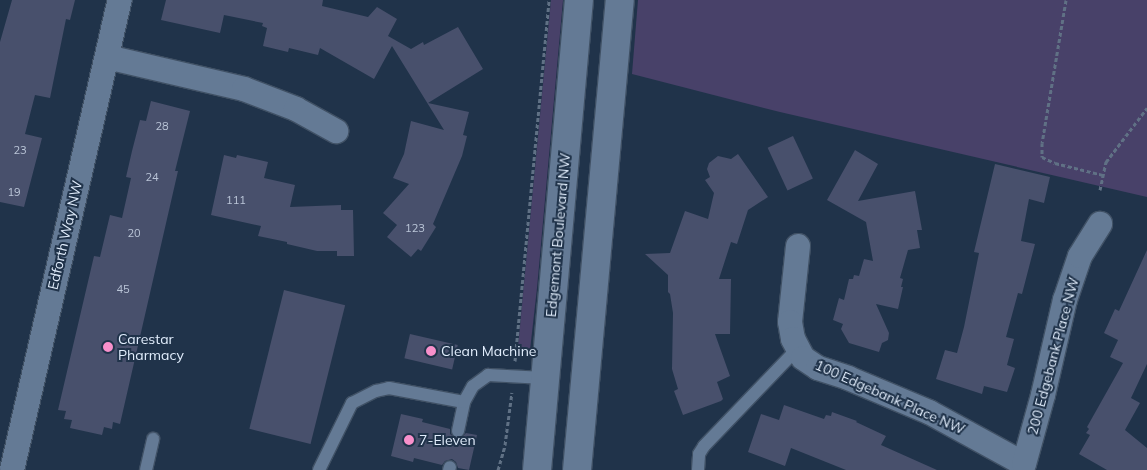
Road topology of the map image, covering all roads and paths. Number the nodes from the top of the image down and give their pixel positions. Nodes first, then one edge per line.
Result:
1 (120, 0) edge
2 (549, 0) edge
3 (579, 0) edge
4 (620, 0) edge
5 (1066, 0) edge
6 (106, 57) junction
7 (1147, 108) edge
8 (336, 131) dead end
9 (1103, 175) junction
10 (1100, 190) dead end
11 (1100, 224) dead end
12 (798, 246) dead end
13 (797, 349) junction
14 (514, 377) junction
15 (544, 378) junction
16 (464, 402) junction
17 (458, 431) dead end
18 (154, 439) dead end
19 (534, 462) edge
20 (1026, 468) edge
21 (12, 470) edge
22 (146, 470) edge
23 (319, 470) edge
24 (498, 470) edge
25 (577, 470) edge
26 (698, 470) edge

1 - 6 street, Edforth Way NW
2 - 14 path
3 - 15 main road, Edgemont Boulevard NW
4 - 25 main road
5 - 9 path
6 - 8 street
6 - 21 street, Edforth Way NW
7 - 9 path
9 - 10 path
11 - 20 street, 200 Edgebank Place NW
12 - 13 street
13 - 20 street, 100 Edgebank Place NW
13 - 26 lane
14 - 15 lane
14 - 16 lane
14 - 24 path
15 - 19 main road, Edgemont Boulevard NW
16 - 17 lane
16 - 23 lane
18 - 22 lane

